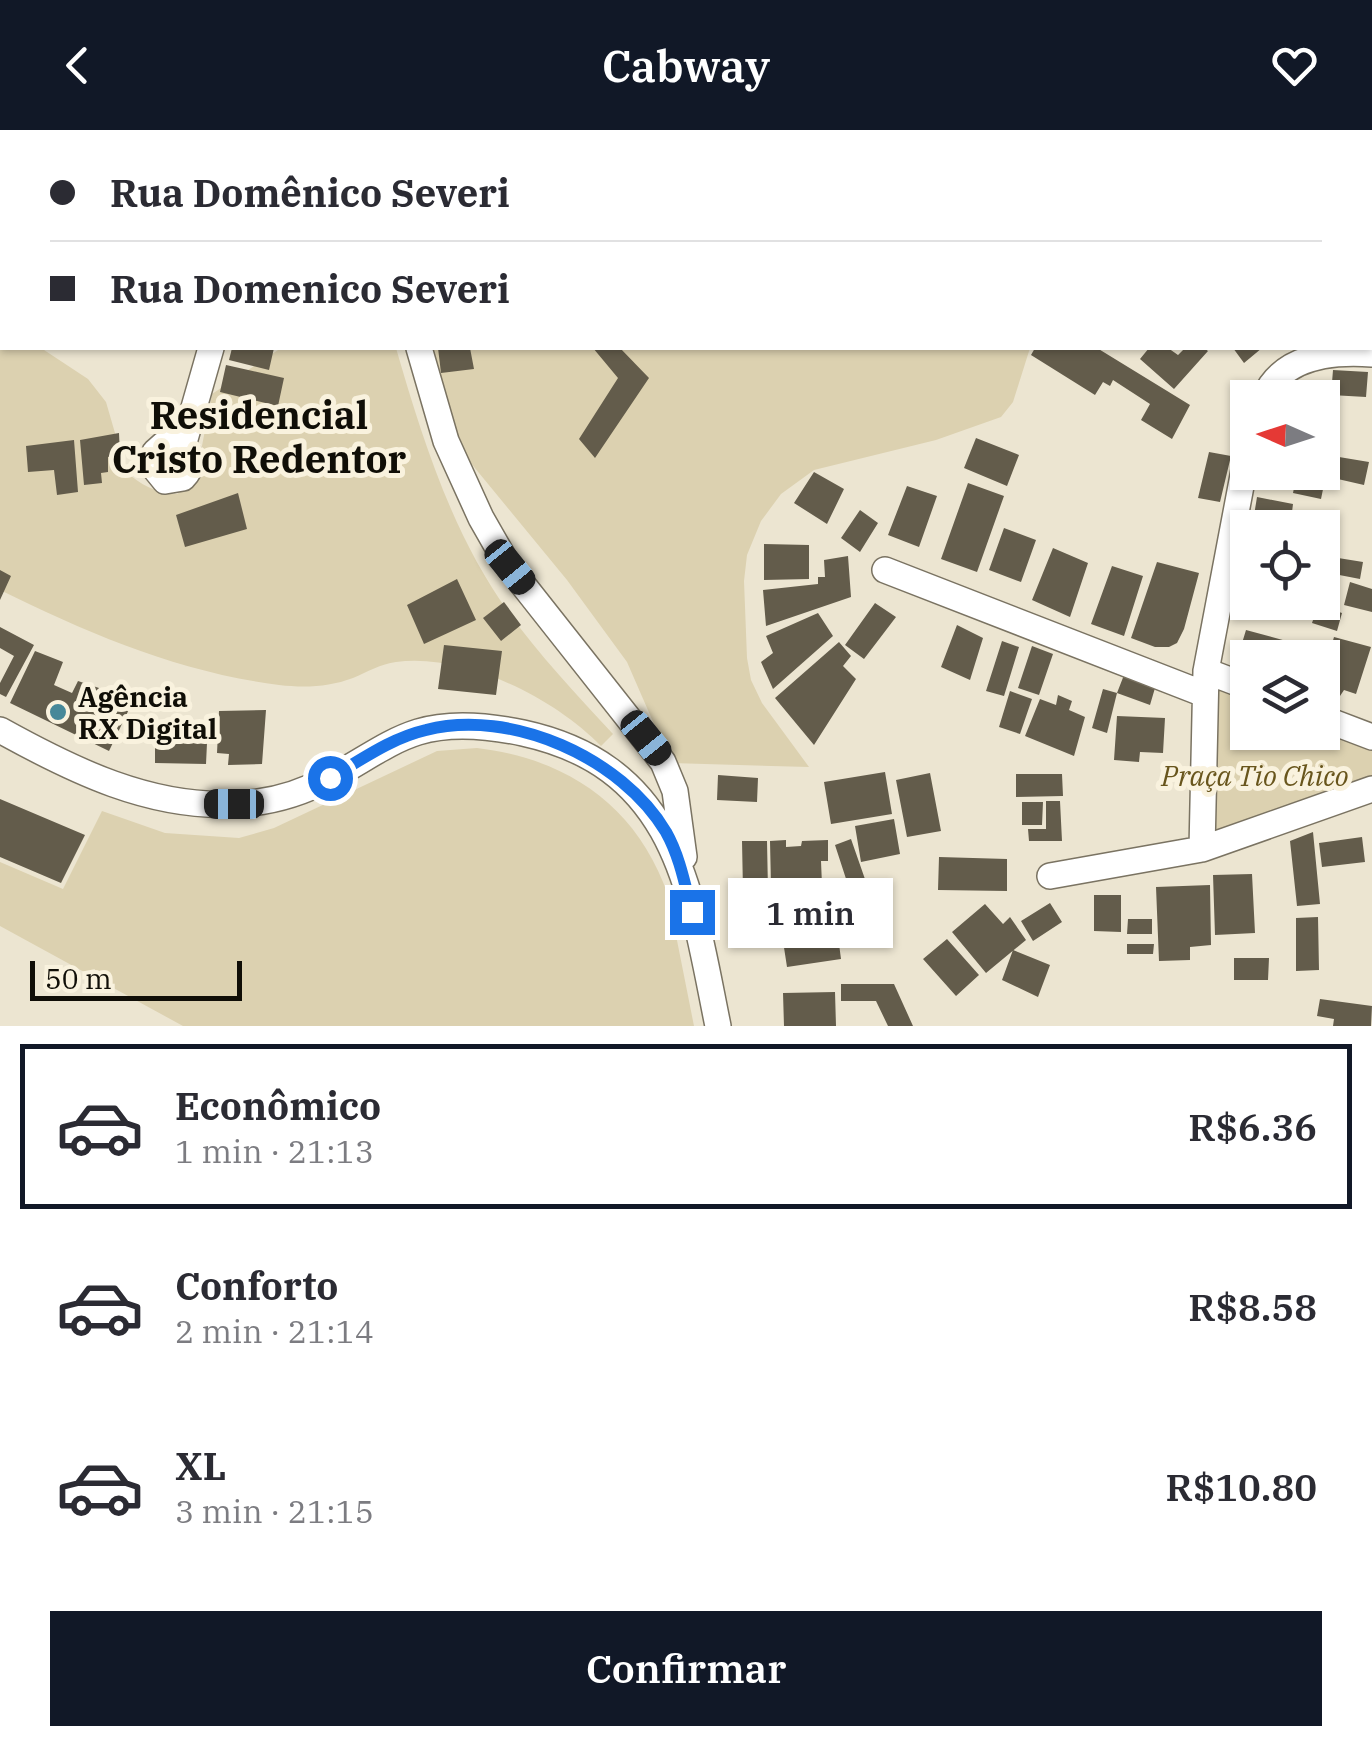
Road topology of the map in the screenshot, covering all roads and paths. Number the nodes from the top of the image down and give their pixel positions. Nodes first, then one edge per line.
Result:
1 (210, 350) edge
2 (419, 350) edge
3 (1372, 354) edge
4 (1277, 380) edge
5 (183, 446) dead end
6 (1241, 490) edge
7 (885, 570) dead end
8 (1205, 683) junction
9 (1230, 686) edge
10 (1340, 725) edge
11 (0, 730) edge
12 (1372, 737) edge
13 (646, 738) junction
14 (621, 781) junction
15 (1372, 789) edge
16 (1202, 849) junction
17 (1050, 876) dead end
18 (692, 912) junction
19 (718, 1026) edge

1 - 5 street
2 - 13 street
3 - 4 street
6 - 8 street
7 - 8 street
8 - 9 street
8 - 16 street
10 - 12 street
11 - 14 street
13 - 14 street
13 - 18 street
14 - 18 street
15 - 16 street
16 - 17 street
18 - 19 street

